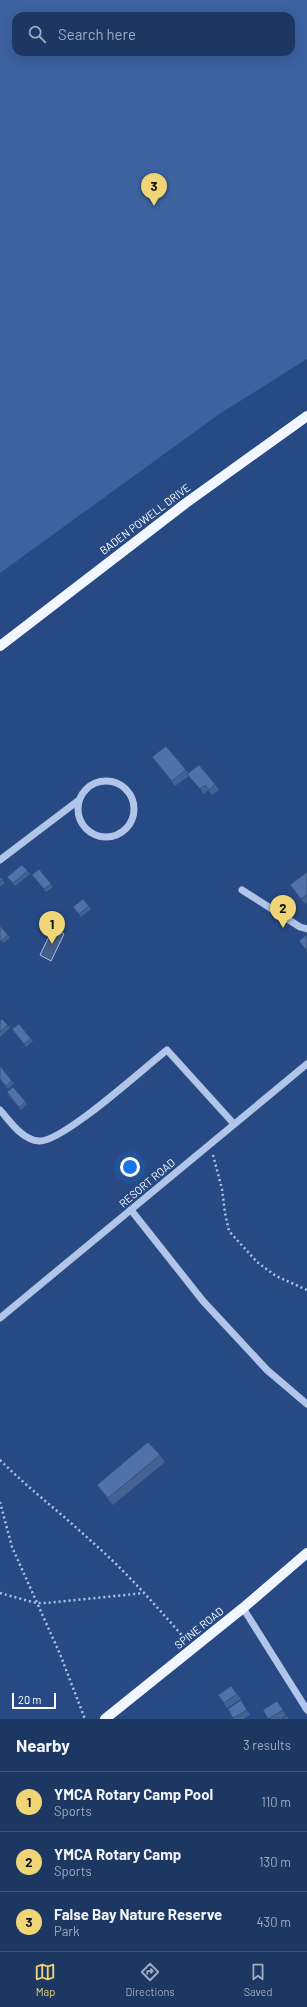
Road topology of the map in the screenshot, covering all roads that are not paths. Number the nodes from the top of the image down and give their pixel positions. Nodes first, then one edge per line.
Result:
1 (307, 416) edge
2 (0, 646) edge
3 (79, 800) junction
4 (0, 860) edge
5 (242, 890) dead end
6 (307, 929) edge
7 (307, 1064) edge
8 (0, 1110) edge
9 (234, 1124) junction
10 (131, 1210) junction
11 (0, 1318) edge
12 (307, 1404) edge
13 (307, 1553) edge
14 (243, 1608) junction
15 (307, 1710) edge
16 (105, 1719) edge

1 - 2 main road, BADEN POWELL DRIVE
3 - 3 street
3 - 4 street
5 - 6 street
7 - 9 street, RESORT ROAD
8 - 9 street
9 - 10 street, RESORT ROAD
10 - 11 street, RESORT ROAD
10 - 12 street
13 - 14 main road, SPINE ROAD
14 - 15 street
14 - 16 main road, SPINE ROAD

